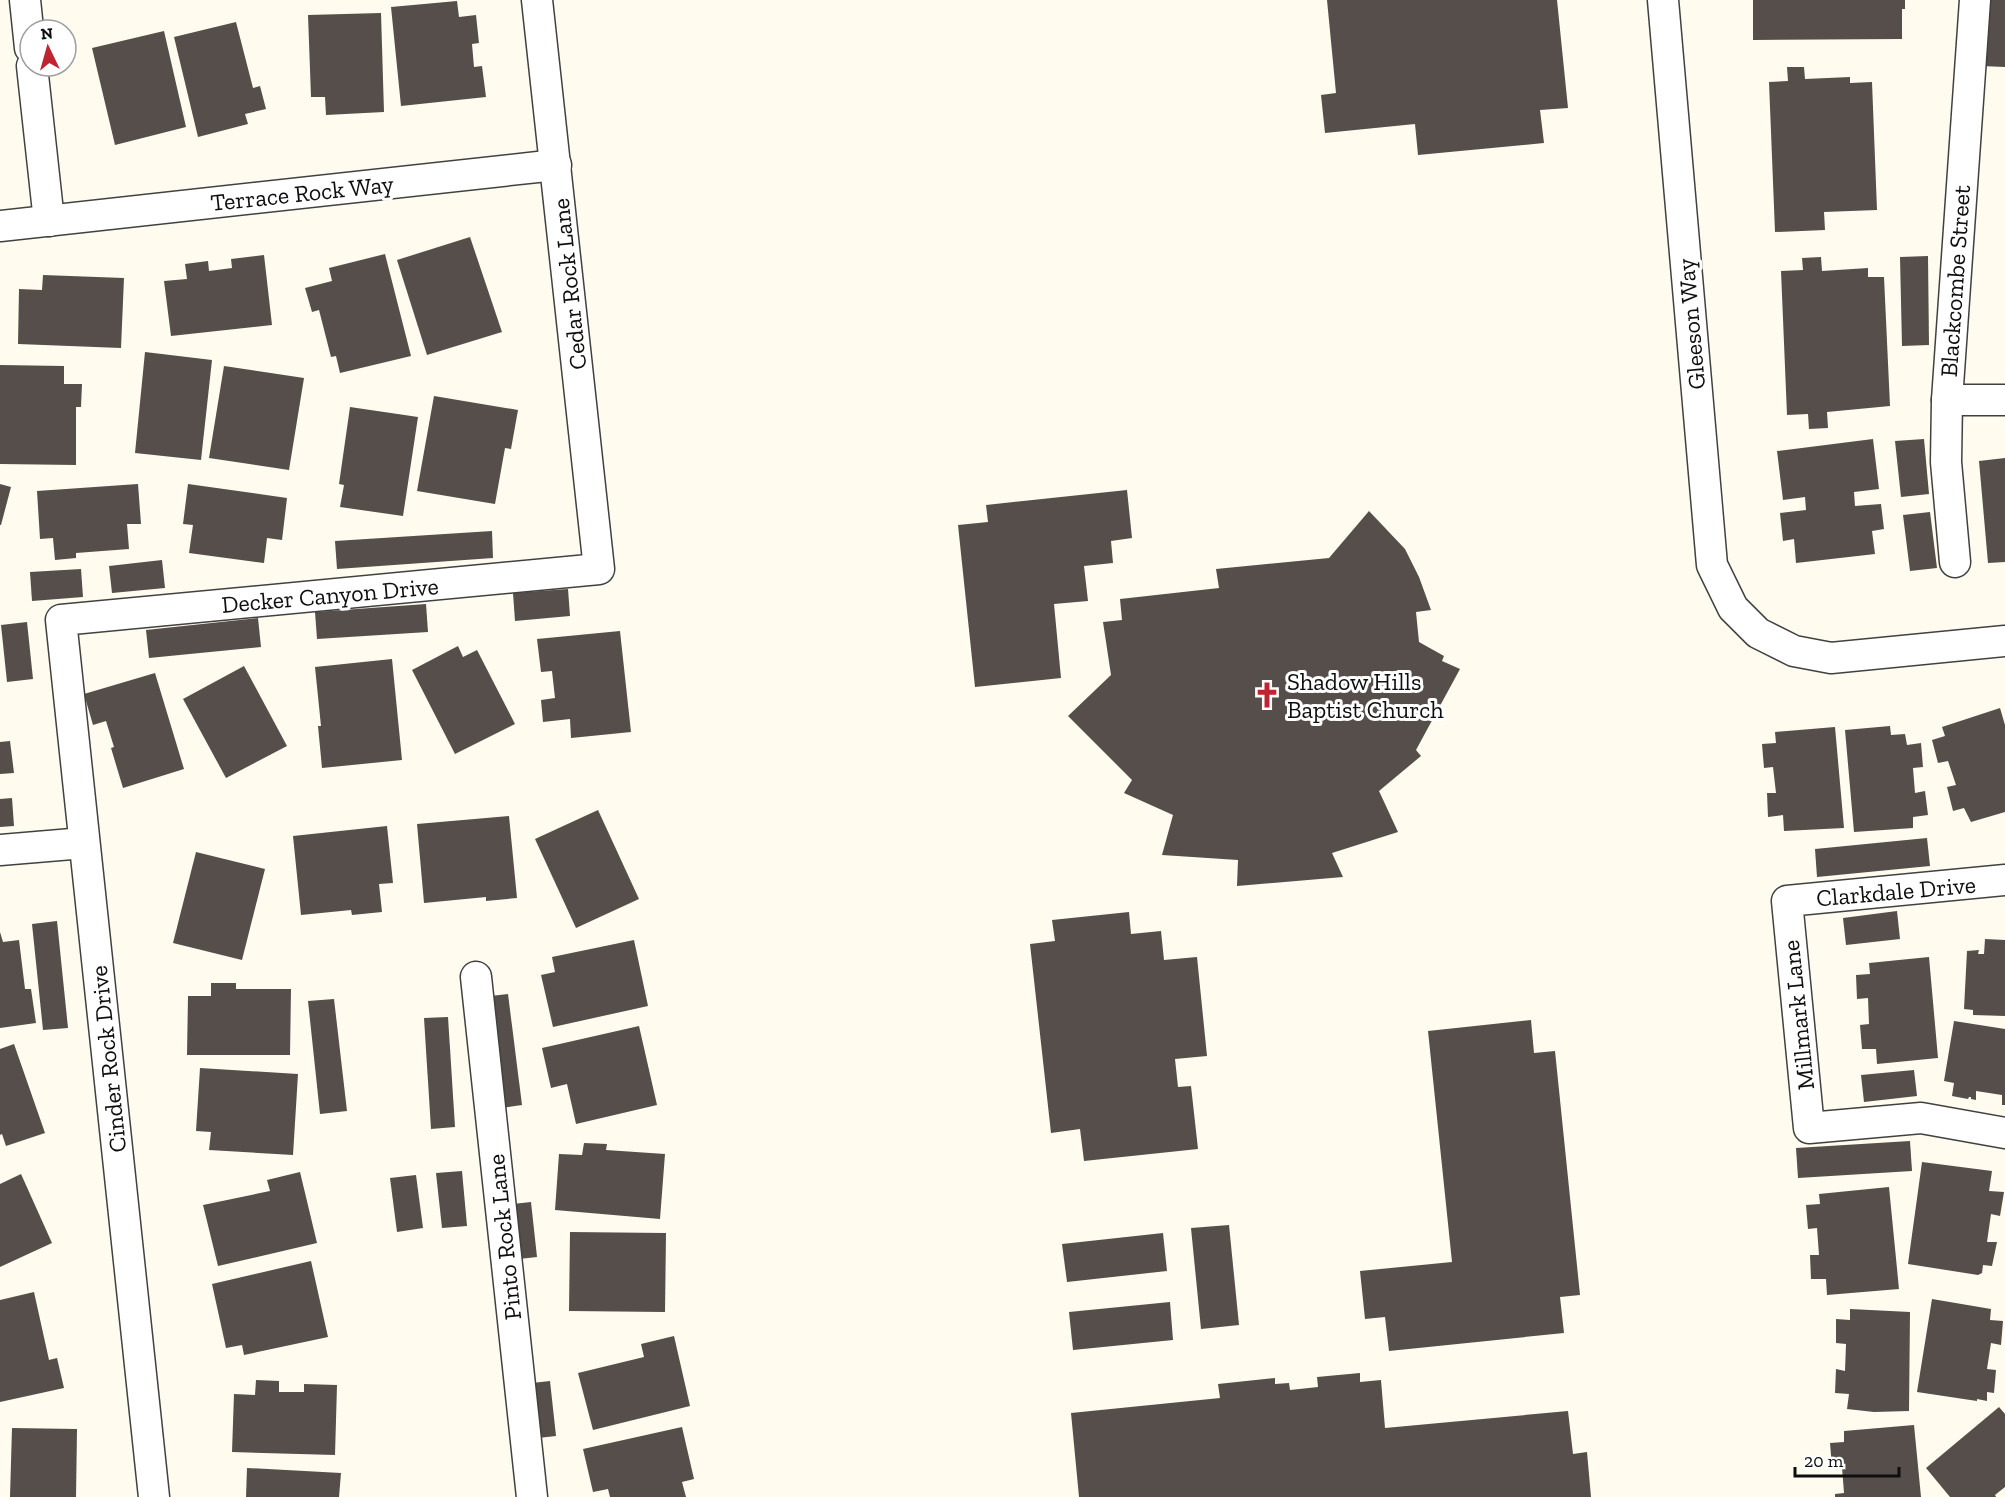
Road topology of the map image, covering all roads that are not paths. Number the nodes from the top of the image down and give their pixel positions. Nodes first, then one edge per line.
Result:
1 (25, 0) edge
2 (537, 0) edge
3 (1663, 0) edge
4 (1975, 0) edge
5 (27, 18) edge
6 (33, 78) edge
7 (556, 165) junction
8 (49, 221) junction
9 (0, 226) edge
10 (1947, 400) junction
11 (2005, 400) edge
12 (1955, 562) dead end
13 (599, 569) joint
14 (61, 620) joint
15 (2005, 641) edge
16 (84, 843) junction
17 (0, 850) edge
18 (2005, 880) edge
19 (1787, 901) joint
20 (476, 977) dead end
21 (2005, 1133) edge
22 (154, 1497) edge
23 (532, 1497) edge

1 - 5 street
2 - 7 street, Cedar Rock Lane
3 - 15 street, Gleeson Way
4 - 10 street, Blackcombe Street
6 - 8 street
7 - 8 street, Terrace Rock Way
7 - 13 street, Cedar Rock Lane
8 - 9 street, Terrace Rock Way
10 - 11 street
10 - 12 street, Blackcombe Street
13 - 14 street, Decker Canyon Drive
14 - 16 street, Cinder Rock Drive
16 - 17 street
16 - 22 street, Cinder Rock Drive
18 - 19 street, Clarkdale Drive
19 - 21 street, Millmark Lane
20 - 23 street, Pinto Rock Lane

